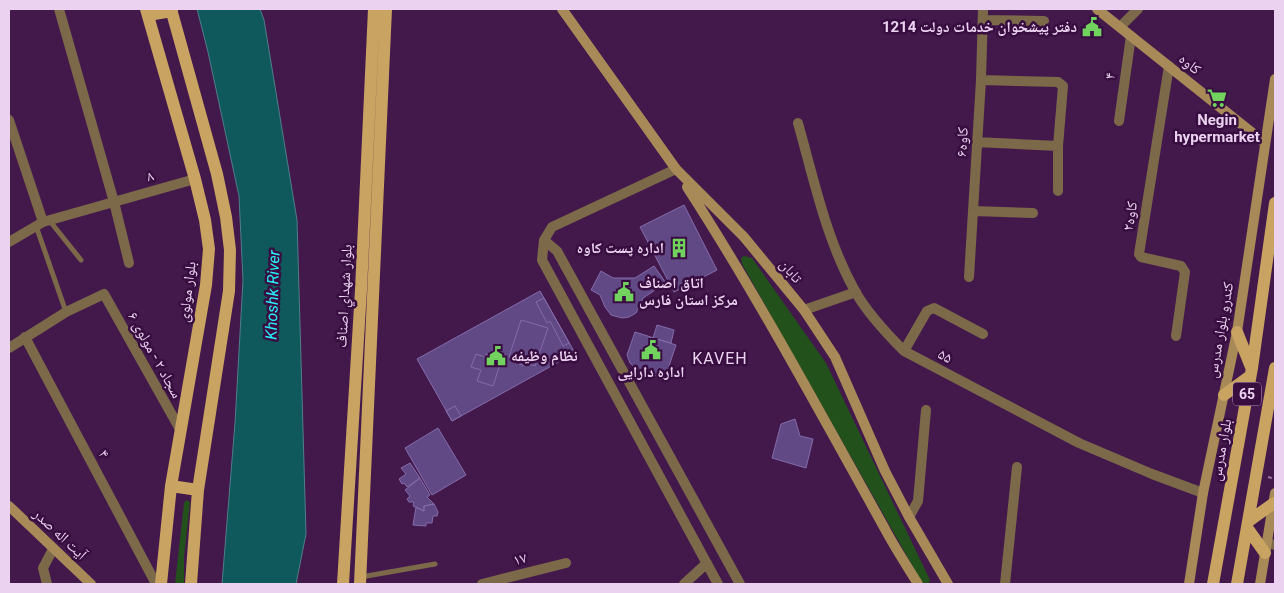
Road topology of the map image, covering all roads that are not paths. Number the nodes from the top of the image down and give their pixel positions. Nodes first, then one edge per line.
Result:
1 (59, 9) edge
2 (374, 9) edge
3 (386, 9) edge
4 (562, 9) edge
5 (983, 9) edge
6 (1097, 9) edge
7 (1138, 9) edge
8 (172, 10) edge
9 (147, 12) edge
10 (983, 20) junction
11 (1044, 21) dead end
12 (1120, 27) junction
13 (1131, 36) junction
14 (1169, 66) junction
15 (1275, 79) edge
16 (981, 80) junction
17 (9, 120) edge
18 (1119, 121) dead end
19 (798, 123) dead end
20 (12, 135) edge
21 (976, 142) junction
22 (1265, 143) junction
23 (1058, 146) junction
24 (676, 169) junction
25 (195, 179) junction
26 (1058, 191) dead end
27 (114, 202) junction
28 (1275, 203) edge
29 (974, 211) junction
30 (1033, 213) dead end
31 (43, 223) junction
32 (10, 239) edge
33 (544, 240) junction
34 (81, 260) dead end
35 (129, 263) dead end
36 (969, 277) dead end
37 (856, 292) junction
38 (804, 310) junction
39 (66, 312) junction
40 (1237, 332) junction
41 (983, 334) dead end
42 (1176, 336) dead end
43 (25, 337) junction
44 (10, 344) edge
45 (904, 351) junction
46 (1275, 368) edge
47 (1251, 372) junction
48 (1224, 395) junction
49 (926, 410) dead end
50 (1272, 411) edge
51 (181, 431) junction
52 (1275, 435) edge
53 (1263, 441) junction
54 (1017, 467) dead end
55 (171, 486) junction
56 (198, 490) junction
57 (1203, 493) junction
58 (1274, 505) edge
59 (9, 506) edge
60 (909, 517) junction
61 (1248, 525) junction
62 (1269, 547) edge
63 (53, 549) junction
64 (566, 563) dead end
65 (707, 563) junction
66 (435, 564) dead end
67 (361, 581) edge
68 (48, 584) edge
69 (91, 584) edge
70 (156, 584) edge
71 (162, 584) edge
72 (191, 584) edge
73 (343, 584) edge
74 (482, 584) edge
75 (684, 584) edge
76 (718, 584) edge
77 (740, 584) edge
78 (918, 584) edge
79 (948, 584) edge
80 (1005, 584) edge
81 (1189, 584) edge
82 (1214, 584) edge
83 (1238, 584) edge
84 (1260, 584) edge

1 - 27 street
2 - 73 main road, بلوار شهداي اصناف
3 - 67 main road, بلوار شهداي اصناف
4 - 24 street, تابان
5 - 10 street, کاوه۶
6 - 12 street, کاوه
7 - 12 street
8 - 9 main road
8 - 56 main road
9 - 25 main road, بلوار مولوی
10 - 11 street
10 - 16 street, کاوه۶
12 - 13 street, کاوه
13 - 14 street, کاوه
13 - 18 street, ۴
14 - 22 street, کاوه
14 - 42 street, کاوه۲
15 - 22 street, کندرو بلوار مدرس
16 - 21 street, کاوه۶
16 - 23 street
17 - 20 street
19 - 37 street, ۵۵
20 - 31 street
21 - 23 street
21 - 29 street, کاوه۶
22 - 40 street, کندرو بلوار مدرس
23 - 26 street
24 - 33 street
24 - 38 street, تابان
24 - 78 street
25 - 27 street, ۸
25 - 51 main road, بلوار مولوی
27 - 31 street
27 - 35 street
28 - 47 main road, بلوار مدرس / 65
29 - 30 street
29 - 36 street, کاوه۶
31 - 32 street
31 - 34 lane
31 - 39 lane
33 - 65 street
33 - 77 street
37 - 38 street
37 - 45 street, ۵۵
38 - 60 street, تابان
39 - 43 street
39 - 51 street, سجاد ۲ - مولوی ۶
40 - 47 main road
40 - 48 street, کندرو بلوار مدرس
41 - 45 street
43 - 44 street
43 - 70 street, ۴
45 - 57 street, ۵۵
46 - 50 main road, 65
47 - 48 main road
47 - 82 main road, بلوار مدرس / 65
48 - 57 street, کندرو بلوار مدرس
49 - 60 street
50 - 53 main road, 65
51 - 55 main road, بلوار مولوی
52 - 53 main road
53 - 61 main road, 65
54 - 80 street
55 - 56 main road
55 - 71 main road, بلوار مولوی
56 - 72 main road
57 - 81 street, کندرو بلوار مدرس
58 - 61 main road
58 - 62 street
59 - 63 street, آیت اله صدر
60 - 79 street, تابان
61 - 62 main road
61 - 83 main road, 65
62 - 84 street
63 - 68 street
63 - 69 street, آیت اله صدر
64 - 74 street, ۱۷
65 - 75 street
65 - 76 street
66 - 67 lane

